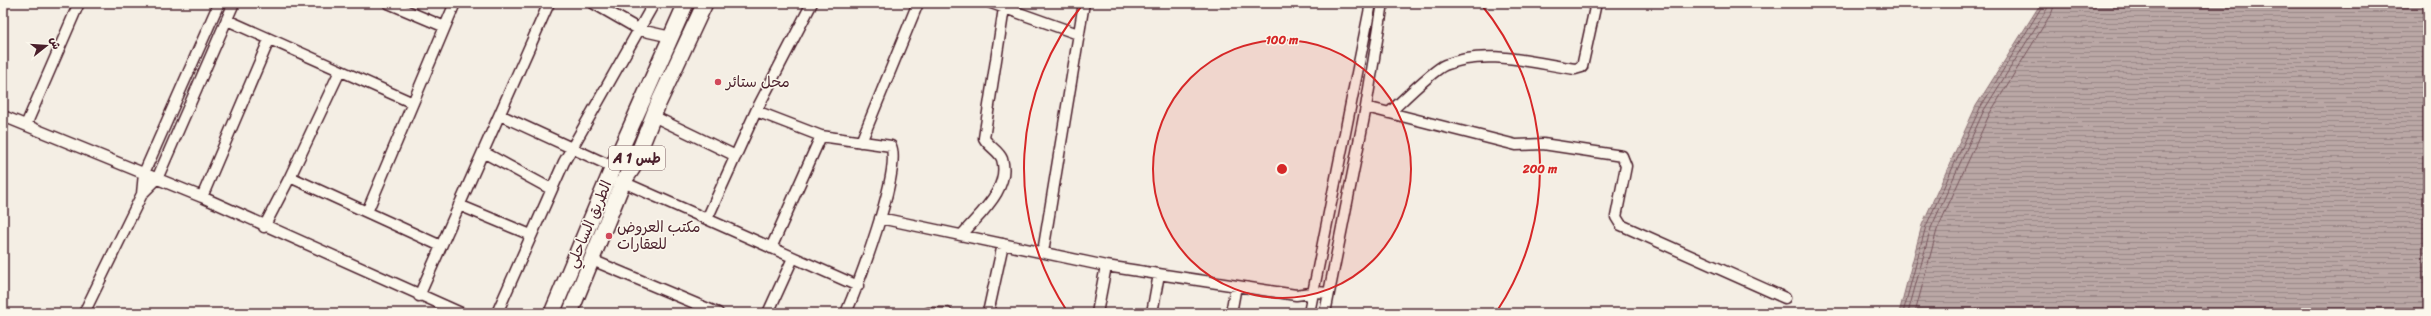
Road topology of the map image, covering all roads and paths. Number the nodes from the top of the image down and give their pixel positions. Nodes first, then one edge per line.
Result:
1 (79, 3) edge
2 (219, 3) edge
3 (234, 3) edge
4 (388, 3) edge
5 (455, 3) edge
6 (549, 3) edge
7 (593, 3) edge
8 (654, 3) edge
9 (686, 3) edge
10 (705, 3) edge
11 (812, 3) edge
12 (918, 3) edge
13 (991, 3) edge
14 (1084, 3) edge
15 (1371, 3) edge
16 (1383, 3) edge
17 (1596, 3) edge
18 (1004, 8) junction
19 (226, 20) junction
20 (444, 27) junction
21 (640, 30) junction
22 (1078, 34) junction
23 (671, 37) junction
24 (269, 40) junction
25 (340, 71) junction
26 (413, 103) junction
27 (1366, 106) junction
28 (756, 111) junction
29 (1389, 112) junction
30 (500, 115) junction
31 (3, 116) edge
32 (654, 116) junction
33 (26, 126) junction
34 (821, 136) junction
35 (861, 142) junction
36 (572, 149) junction
37 (483, 152) junction
38 (736, 156) junction
39 (613, 167) junction
40 (144, 173) junction
41 (290, 177) junction
42 (158, 179) junction
43 (623, 182) junction
44 (551, 189) junction
45 (142, 194) junction
46 (202, 197) junction
47 (459, 205) junction
48 (367, 212) junction
49 (880, 218) junction
50 (707, 219) junction
51 (264, 227) junction
52 (531, 235) junction
53 (962, 235) junction
54 (1003, 244) junction
55 (441, 246) junction
56 (771, 248) junction
57 (1043, 252) junction
58 (793, 258) junction
59 (592, 260) junction
60 (1106, 266) junction
61 (1159, 274) junction
62 (858, 286) junction
63 (1236, 286) junction
64 (1314, 292) junction
65 (1329, 293) junction
66 (419, 296) junction
67 (1786, 298) dead end
68 (696, 309) edge
69 (84, 313) edge
70 (461, 313) edge
71 (497, 313) edge
72 (552, 313) edge
73 (570, 313) edge
74 (718, 313) edge
75 (768, 313) edge
76 (846, 313) edge
77 (928, 313) edge
78 (947, 313) edge
79 (988, 313) edge
80 (1097, 313) edge
81 (1152, 313) edge
82 (1231, 313) edge
83 (1309, 313) edge
84 (1325, 313) edge

1 - 33 street
2 - 40 street
3 - 19 street
4 - 20 street
5 - 20 street
6 - 30 street
7 - 21 street
8 - 21 street
9 - 23 highway, الطريق الساحلي / A 1 طس
10 - 32 highway, A 1 طس
11 - 28 street
12 - 35 street
13 - 18 street
14 - 22 street
15 - 64 street
16 - 27 street
17 - 29 street
18 - 22 street
18 - 53 street
19 - 24 street
19 - 42 street
20 - 26 street
21 - 23 street
21 - 36 street
22 - 57 street
23 - 39 highway, الطريق الساحلي / A 1 طس
24 - 25 street
24 - 46 street
25 - 26 street
25 - 41 street
26 - 48 street
27 - 29 street
27 - 65 street
28 - 34 street
28 - 38 street
29 - 67 street
30 - 36 street
30 - 37 street
31 - 33 street
32 - 38 street
32 - 43 highway, A 1 طس
33 - 40 street
34 - 35 street
34 - 56 street
35 - 49 street
36 - 39 street
36 - 44 street
37 - 44 street
37 - 47 street
38 - 50 street
39 - 72 highway, الطريق الساحلي / A 1 طس
40 - 42 street
40 - 45 street
41 - 48 street
41 - 51 street
42 - 45 street
42 - 46 street
43 - 50 street
43 - 59 highway, A 1 طس
44 - 52 street
45 - 69 street
46 - 51 street
47 - 52 street
47 - 55 street
48 - 55 street
49 - 53 street
49 - 62 street
50 - 56 street
51 - 66 street
52 - 71 street
53 - 54 street
54 - 57 street
54 - 79 street
55 - 66 street
56 - 58 street
57 - 60 street
58 - 62 street
58 - 75 street
59 - 68 street
59 - 73 highway, A 1 طس
60 - 61 street
60 - 80 street
61 - 63 street
61 - 81 street
62 - 76 street
63 - 64 street
63 - 82 street
64 - 65 street
64 - 83 street
65 - 84 street
66 - 70 street
68 - 74 street
77 - 78 street

